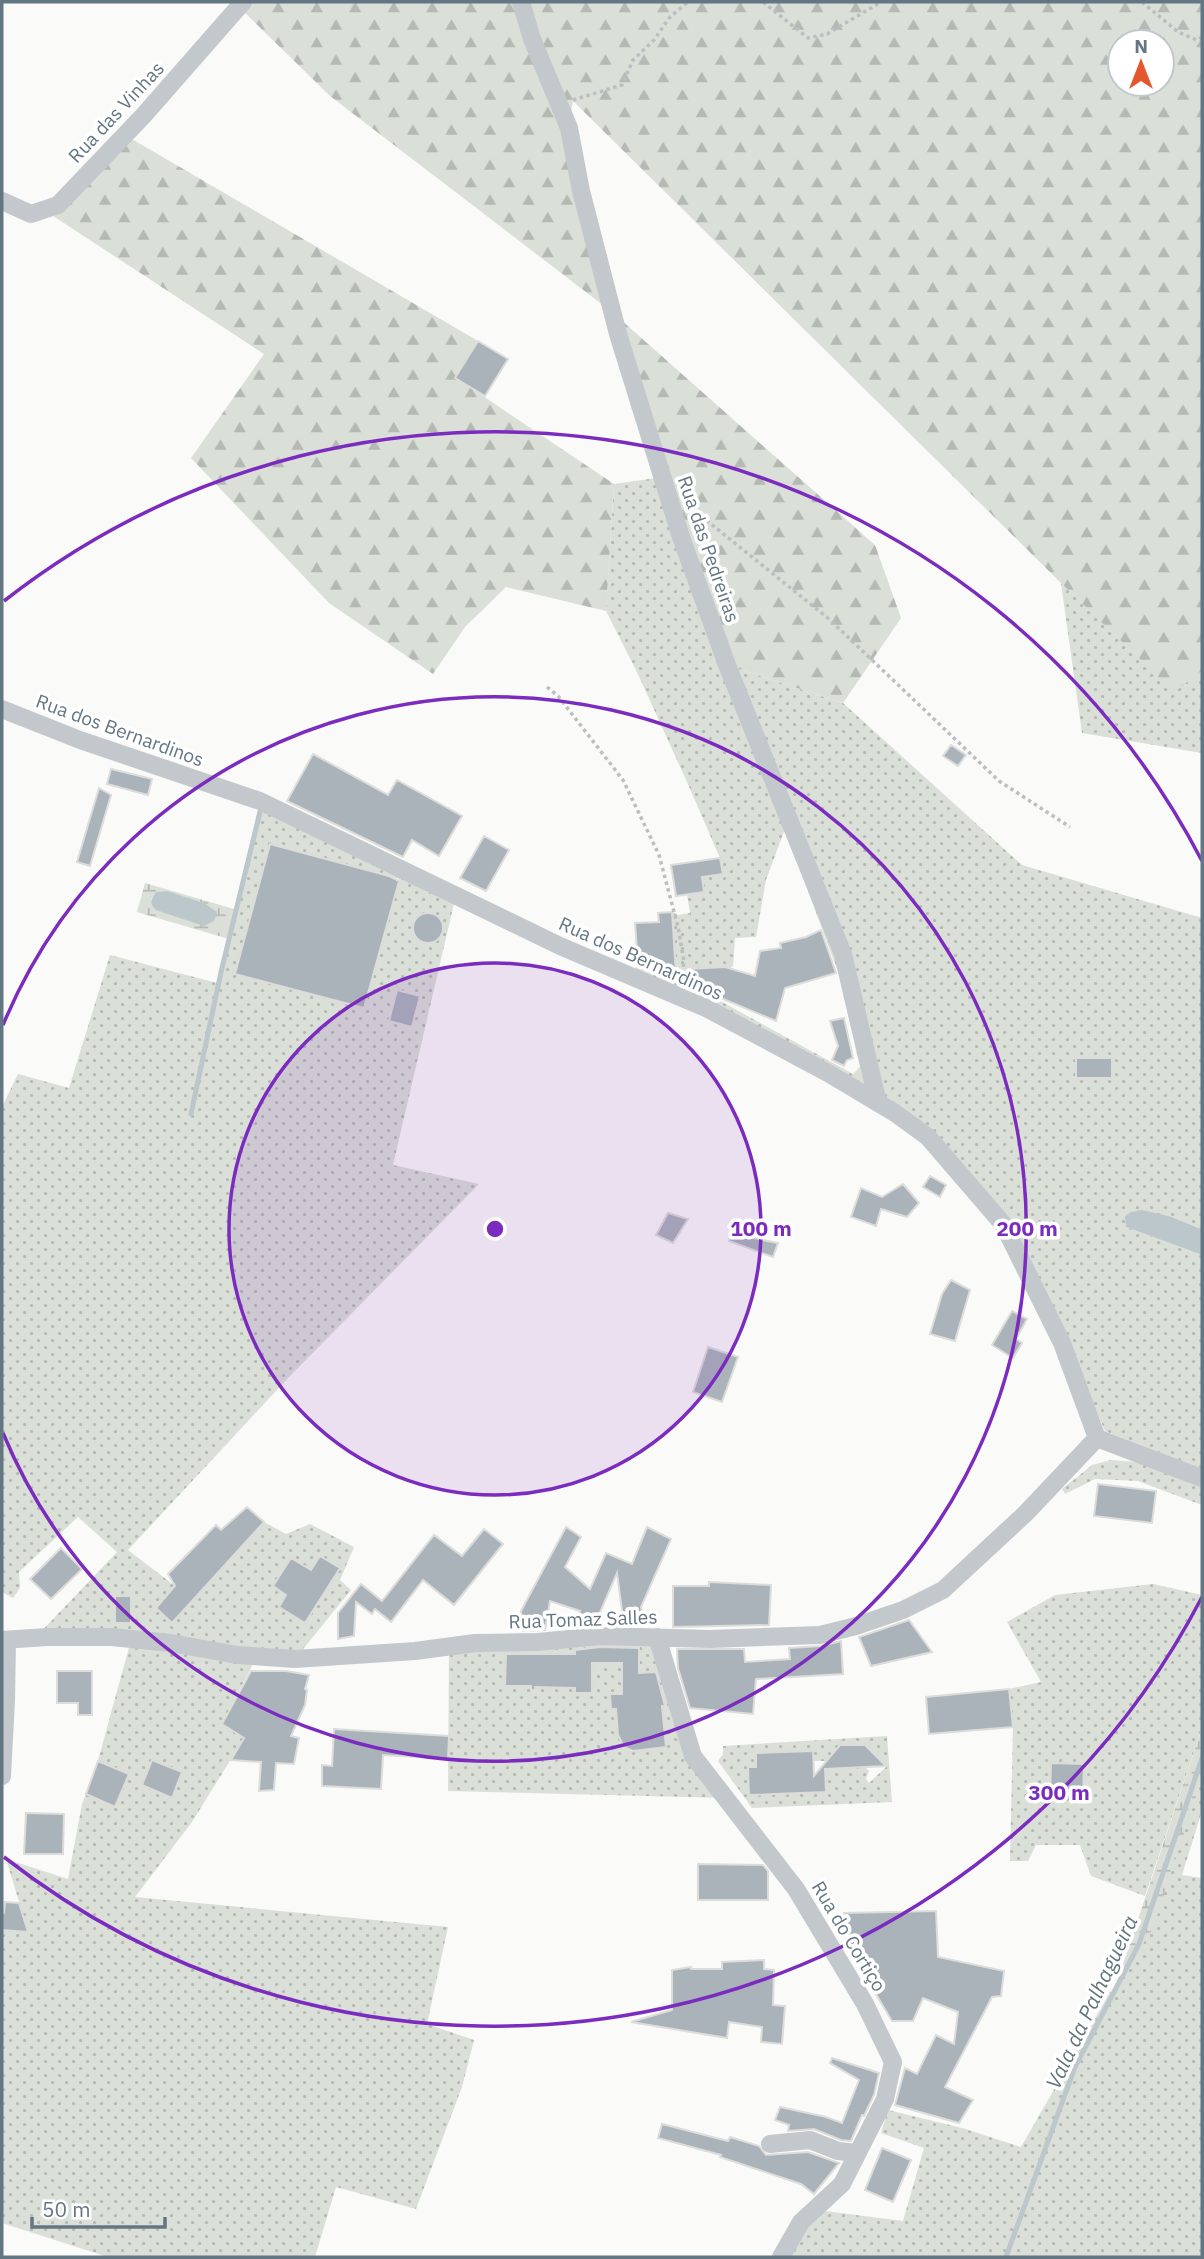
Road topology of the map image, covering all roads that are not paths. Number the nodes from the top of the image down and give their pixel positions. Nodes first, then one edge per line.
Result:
1 (243, 2) edge
2 (521, 2) edge
3 (2, 201) edge
4 (2, 709) edge
5 (878, 1103) junction
6 (1097, 1438) junction
7 (1202, 1478) edge
8 (657, 1637) junction
9 (4, 1640) edge
10 (2, 1776) edge
11 (769, 2144) dead end
12 (858, 2152) junction
13 (780, 2257) edge

1 - 3 street, Rua das Vinhas
2 - 5 street, Rua das Pedreiras
4 - 5 street, Rua dos Bernardinos
5 - 6 street, Rua dos Bernardinos
6 - 7 street
6 - 8 street, Rua Tomaz Salles
8 - 9 street, Rua Tomaz Salles
8 - 12 street, Rua do Cortiço
9 - 10 street
11 - 12 street
12 - 13 street, Rua do Cortiço

